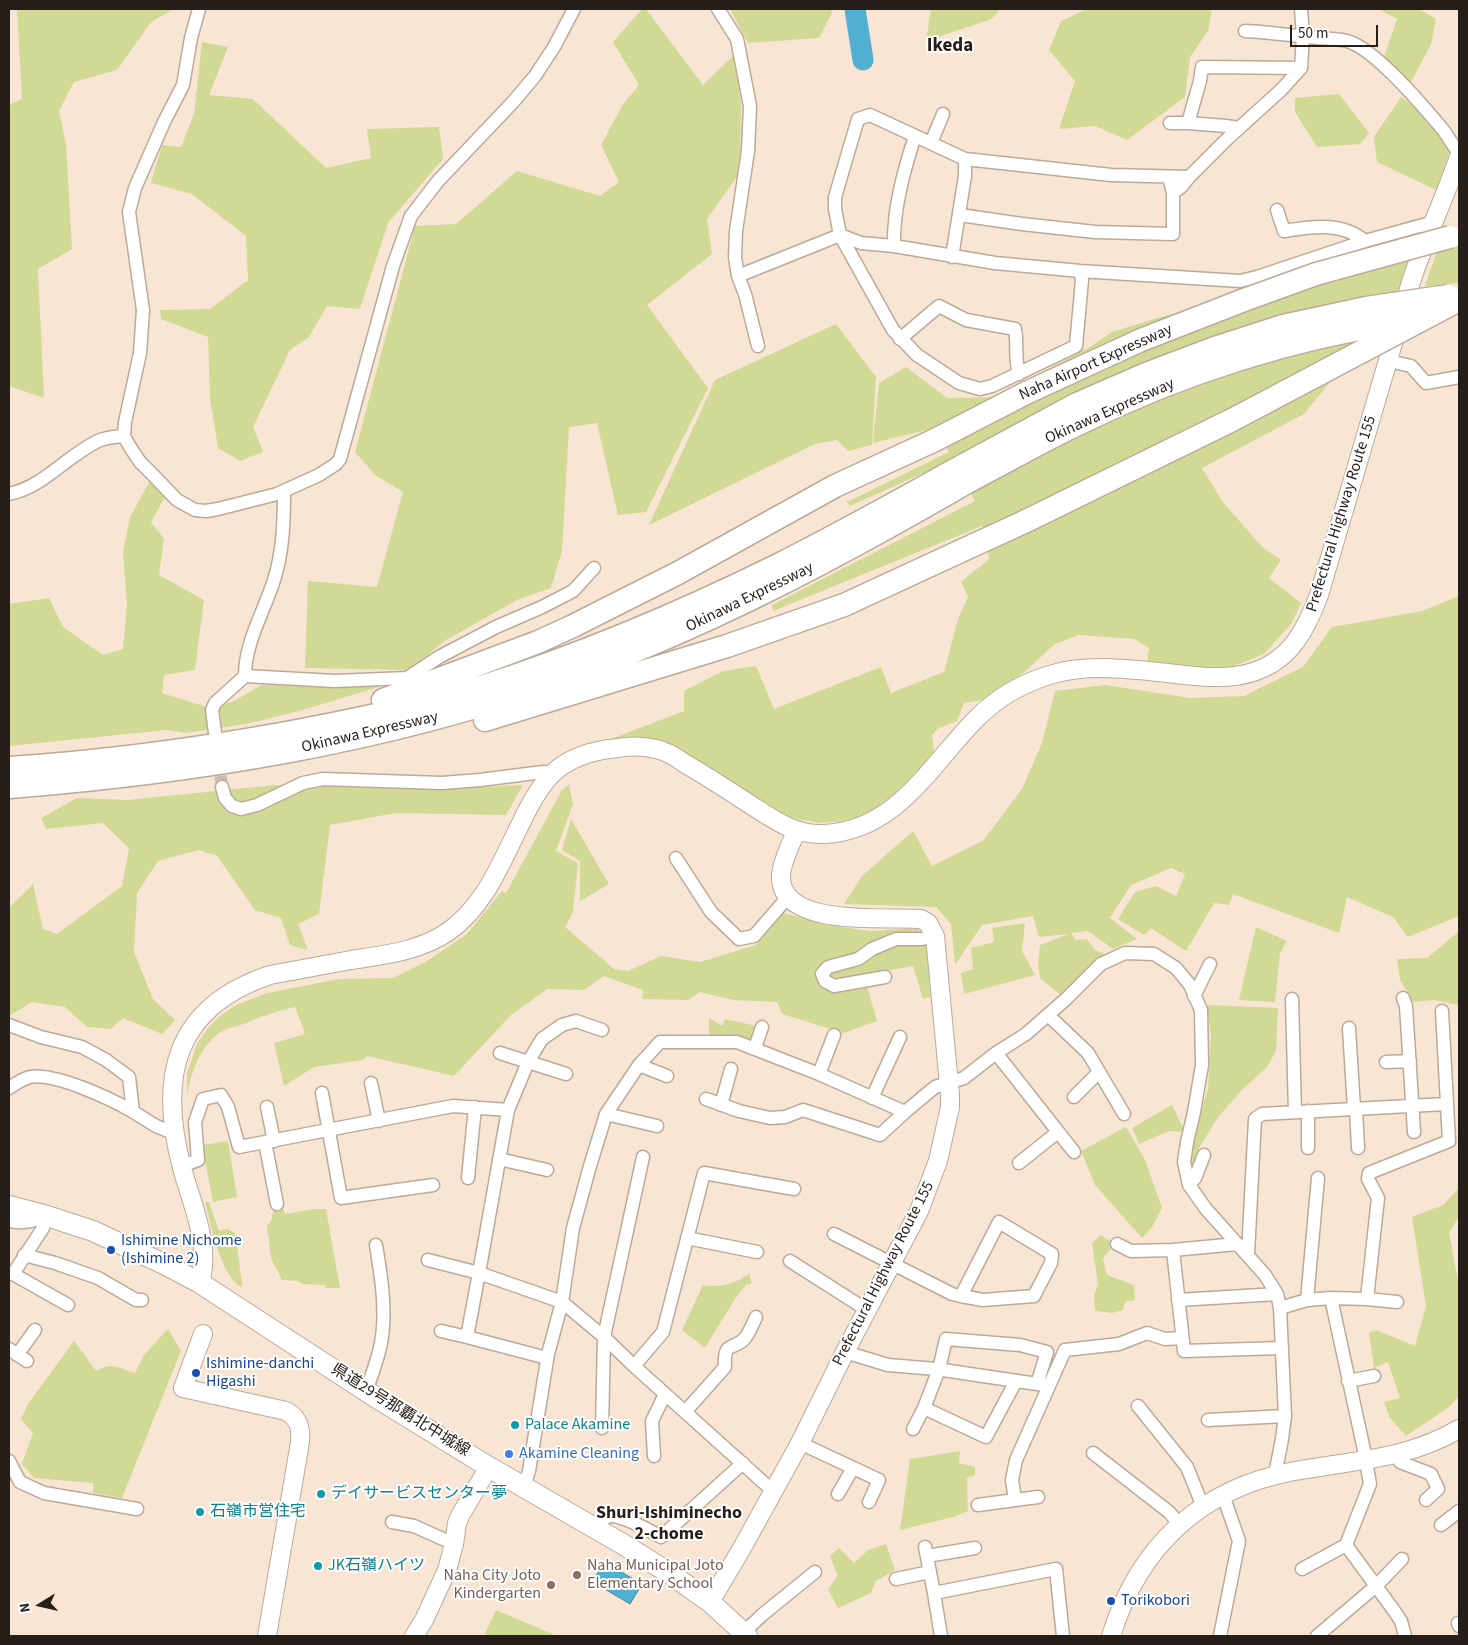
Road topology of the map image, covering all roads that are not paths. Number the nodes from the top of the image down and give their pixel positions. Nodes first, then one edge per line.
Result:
1 (198, 9) edge
2 (574, 9) edge
3 (718, 9) edge
4 (1301, 9) edge
5 (1244, 31) dead end
6 (1303, 36) junction
7 (1301, 68) junction
8 (943, 114) dead end
9 (1188, 123) junction
10 (1170, 124) dead end
11 (1213, 125) junction
12 (1239, 128) junction
13 (915, 136) junction
14 (931, 143) junction
15 (1222, 144) junction
16 (1459, 154) edge
17 (965, 159) junction
18 (1189, 176) junction
19 (1169, 177) junction
20 (1173, 193) junction
21 (1277, 210) dead end
22 (960, 216) junction
23 (1448, 231) edge
24 (840, 235) junction
25 (1365, 241) junction
26 (894, 246) junction
27 (952, 257) junction
28 (1080, 271) junction
29 (738, 276) junction
30 (1455, 304) edge
31 (900, 338) junction
32 (758, 346) dead end
33 (1388, 361) junction
34 (1019, 374) junction
35 (1459, 377) edge
36 (124, 436) junction
37 (968, 472) junction
38 (284, 491) junction
39 (9, 494) edge
40 (594, 568) dead end
41 (245, 676) junction
42 (286, 733) junction
43 (215, 734) dead end
44 (277, 754) junction
45 (9, 768) edge
46 (552, 774) junction
47 (9, 787) edge
48 (222, 787) tunnel mouth
49 (796, 831) junction
50 (676, 858) dead end
51 (788, 897) junction
52 (935, 936) junction
53 (1210, 964) dead end
54 (885, 977) dead end
55 (1194, 996) junction
56 (1403, 998) dead end
57 (1292, 999) dead end
58 (1442, 1011) dead end
59 (1048, 1015) junction
60 (9, 1025) edge
61 (762, 1027) dead end
62 (1349, 1028) dead end
63 (602, 1030) dead end
64 (834, 1035) dead end
65 (900, 1037) dead end
66 (755, 1048) junction
67 (500, 1053) dead end
68 (996, 1053) junction
69 (1410, 1061) junction
70 (528, 1062) junction
71 (1386, 1062) dead end
72 (639, 1065) junction
73 (731, 1069) dead end
74 (1099, 1072) junction
75 (566, 1074) dead end
76 (819, 1074) junction
77 (667, 1076) dead end
78 (371, 1083) dead end
79 (950, 1083) junction
80 (9, 1088) edge
81 (322, 1093) dead end
82 (1074, 1097) dead end
83 (872, 1098) junction
84 (706, 1100) dead end
85 (1446, 1104) junction
86 (721, 1105) junction
87 (267, 1106) dead end
88 (1412, 1106) junction
89 (475, 1107) junction
90 (1355, 1109) junction
91 (508, 1110) junction
92 (133, 1112) junction
93 (905, 1112) junction
94 (1301, 1112) junction
95 (606, 1114) junction
96 (1124, 1114) dead end
97 (379, 1121) junction
98 (657, 1126) dead end
99 (329, 1131) junction
100 (174, 1132) junction
101 (1058, 1132) junction
102 (1414, 1132) dead end
103 (1454, 1140) edge
104 (269, 1141) junction
105 (1308, 1148) dead end
106 (1358, 1148) dead end
107 (1074, 1152) dead end
108 (1204, 1155) dead end
109 (643, 1157) dead end
110 (499, 1159) junction
111 (1019, 1163) dead end
112 (182, 1166) junction
113 (547, 1170) dead end
114 (468, 1178) dead end
115 (1318, 1178) dead end
116 (433, 1185) dead end
117 (1189, 1185) junction
118 (794, 1189) dead end
119 (277, 1204) dead end
120 (9, 1206) edge
121 (48, 1216) junction
122 (9, 1222) edge
123 (834, 1234) dead end
124 (687, 1238) junction
125 (1117, 1244) dead end
126 (1237, 1244) junction
127 (376, 1245) dead end
128 (1173, 1250) junction
129 (756, 1252) dead end
130 (1248, 1254) junction
131 (24, 1255) junction
132 (428, 1260) dead end
133 (790, 1261) dead end
134 (891, 1263) junction
135 (479, 1272) junction
136 (11, 1277) edge
137 (200, 1283) junction
138 (1277, 1294) junction
139 (961, 1296) junction
140 (1331, 1298) junction
141 (1367, 1299) junction
142 (142, 1300) dead end
143 (1178, 1300) junction
144 (1307, 1300) junction
145 (562, 1302) junction
146 (1398, 1302) dead end
147 (68, 1305) dead end
148 (1280, 1308) junction
149 (867, 1310) junction
150 (756, 1316) dead end
151 (35, 1330) dead end
152 (441, 1331) dead end
153 (204, 1334) dead end
154 (467, 1337) junction
155 (604, 1337) junction
156 (1182, 1338) junction
157 (1282, 1348) junction
158 (845, 1352) junction
159 (18, 1355) edge
160 (547, 1358) junction
161 (634, 1366) junction
162 (939, 1369) junction
163 (1374, 1376) dead end
164 (1016, 1381) junction
165 (1348, 1381) junction
166 (1043, 1385) junction
167 (366, 1391) junction
168 (665, 1394) junction
169 (1138, 1406) dead end
170 (924, 1408) junction
171 (685, 1412) junction
172 (1285, 1416) junction
173 (1208, 1420) dead end
174 (602, 1428) dead end
175 (914, 1429) dead end
176 (1459, 1429) edge
177 (800, 1443) junction
178 (1093, 1453) dead end
179 (1398, 1454) junction
180 (654, 1456) dead end
181 (1366, 1460) junction
182 (9, 1461) edge
183 (743, 1463) junction
184 (489, 1467) junction
185 (853, 1468) junction
186 (1275, 1475) junction
187 (524, 1487) junction
188 (774, 1492) junction
189 (838, 1494) dead end
190 (1223, 1495) junction
191 (1038, 1497) dead end
192 (1015, 1500) junction
193 (1426, 1500) dead end
194 (869, 1502) dead end
195 (978, 1505) dead end
196 (1203, 1507) junction
197 (137, 1509) dead end
198 (1459, 1511) edge
199 (392, 1522) dead end
200 (1180, 1524) junction
201 (1441, 1525) dead end
202 (597, 1530) junction
203 (454, 1544) junction
204 (1346, 1544) junction
205 (974, 1548) dead end
206 (1402, 1559) dead end
207 (1302, 1569) dead end
208 (815, 1572) dead end
209 (930, 1572) junction
210 (896, 1579) dead end
211 (1376, 1586) junction
212 (934, 1593) junction
213 (710, 1602) junction
214 (745, 1634) edge
215 (267, 1636) edge
216 (414, 1636) edge
217 (941, 1636) edge
218 (1063, 1636) edge
219 (1111, 1636) edge
220 (1220, 1636) edge
221 (1317, 1636) edge
222 (1405, 1636) edge

1 - 36 street
2 - 38 street
3 - 29 street
4 - 6 street
5 - 6 street
6 - 7 street
6 - 16 street
7 - 9 street
7 - 12 street
8 - 14 street
9 - 10 street
9 - 11 street
11 - 12 street
11 - 15 street
12 - 15 street
13 - 14 street
13 - 24 street
13 - 26 street
14 - 17 street
15 - 18 street
16 - 23 main road, Prefectural Highway Route 155
17 - 19 street
17 - 22 street
18 - 19 street
18 - 20 street
19 - 20 street
20 - 22 street
21 - 25 street
22 - 27 street
23 - 25 street
23 - 33 main road, Prefectural Highway Route 155
23 - 42 highway, Naha Airport Expressway, bridge
24 - 26 street
24 - 29 street
24 - 31 street
25 - 28 street
26 - 27 street
27 - 28 street
28 - 34 street
29 - 32 street
30 - 37 highway, Okinawa Expressway, bridge
30 - 44 highway, bridge
31 - 34 street
31 - 34 street
33 - 35 street
33 - 49 main road, Prefectural Highway Route 155
36 - 38 street
36 - 39 street
37 - 42 highway, Okinawa Expressway
37 - 44 highway, Okinawa Expressway
38 - 41 street
40 - 41 street
41 - 43 street
42 - 45 highway, Okinawa Expressway
44 - 47 highway, Okinawa Expressway
46 - 48 street
46 - 49 main road, Prefectural Highway Route 155
46 - 100 main road, Prefectural Highway Route 155
49 - 51 main road
50 - 51 street
51 - 52 main road
52 - 54 street
52 - 79 main road, Prefectural Highway Route 155
53 - 55 street
55 - 59 street
55 - 117 street
56 - 69 street
57 - 94 street
58 - 85 street
59 - 68 street
59 - 74 street
60 - 92 street
61 - 66 street
62 - 90 street
63 - 70 street
64 - 76 street
65 - 83 street
66 - 72 street
66 - 76 street
67 - 70 street
68 - 79 street
68 - 101 street
69 - 71 street
69 - 88 street
70 - 75 street
70 - 91 street
72 - 77 street
72 - 95 street
73 - 86 street
74 - 82 street
74 - 96 street
76 - 83 street
78 - 97 street
79 - 93 street
79 - 134 main road, Prefectural Highway Route 155
80 - 92 street
81 - 99 street
83 - 93 street
84 - 86 street
85 - 88 street
85 - 103 street
86 - 93 street
87 - 104 street
88 - 90 street
88 - 102 street
89 - 91 street
89 - 97 street
89 - 114 street
90 - 94 street
90 - 106 street
91 - 110 street
92 - 100 street
94 - 105 street
94 - 130 street
95 - 98 street
95 - 145 street
97 - 99 street
99 - 104 street
99 - 116 street
100 - 112 main road, Prefectural Highway Route 155
101 - 107 street
101 - 111 street
103 - 141 street
104 - 112 street
104 - 119 street
108 - 117 street
109 - 155 street
110 - 113 street
110 - 135 street
112 - 137 main road, Prefectural Highway Route 155
115 - 144 street
117 - 126 street
118 - 124 street
120 - 121 main road, 県道29号那覇北中城線
121 - 122 street
121 - 131 street
121 - 137 main road, 県道29号那覇北中城線
123 - 134 street
124 - 129 street
124 - 161 street
125 - 128 street
126 - 128 street
126 - 130 street
127 - 167 street
128 - 143 street
130 - 138 street
131 - 136 street
131 - 142 street
132 - 135 street
133 - 149 street
134 - 139 street
134 - 149 main road, Prefectural Highway Route 155
135 - 145 street
135 - 154 street
136 - 147 street
137 - 167 main road, 県道29号那覇北中城線
138 - 143 street
138 - 148 street
139 - 139 street
140 - 141 street
140 - 144 street
140 - 165 street
141 - 146 street
143 - 156 street
144 - 148 street
145 - 155 street
145 - 160 street
148 - 157 street
149 - 158 main road, Prefectural Highway Route 155
150 - 171 street
151 - 159 street
152 - 154 street
153 - 215 main road
154 - 160 street
155 - 161 street
155 - 174 street
156 - 157 street
156 - 166 street
157 - 172 street
158 - 162 street
158 - 177 main road, Prefectural Highway Route 155
160 - 187 street
161 - 168 street
162 - 164 street
162 - 166 street
162 - 170 street
163 - 165 street
164 - 166 street
164 - 170 street
165 - 181 street
166 - 192 street
167 - 184 main road, 県道29号那覇北中城線
168 - 171 street
168 - 180 street
169 - 196 street
170 - 175 street
171 - 183 street
172 - 173 street
172 - 186 street
176 - 179 main road
177 - 185 street
177 - 188 main road, Prefectural Highway Route 155
178 - 200 street
179 - 181 main road
179 - 193 street
181 - 186 main road
181 - 204 street
182 - 197 street
183 - 188 street
183 - 202 street
184 - 187 main road, 県道29号那覇北中城線
184 - 203 main road
185 - 189 street
185 - 194 street
186 - 190 main road
187 - 202 main road, 県道29号那覇北中城線
188 - 213 main road, Prefectural Highway Route 155
190 - 196 main road
190 - 220 street
191 - 192 street
192 - 195 street
196 - 200 main road
198 - 201 street
199 - 203 street
200 - 219 main road
202 - 213 main road, 県道29号那覇北中城線
203 - 216 main road
204 - 207 street
204 - 211 street
205 - 209 street
206 - 211 street
208 - 214 street
209 - 210 street
209 - 212 street
211 - 221 street
211 - 222 street
212 - 217 street
212 - 218 street
213 - 214 main road, 県道29号那覇北中城線

